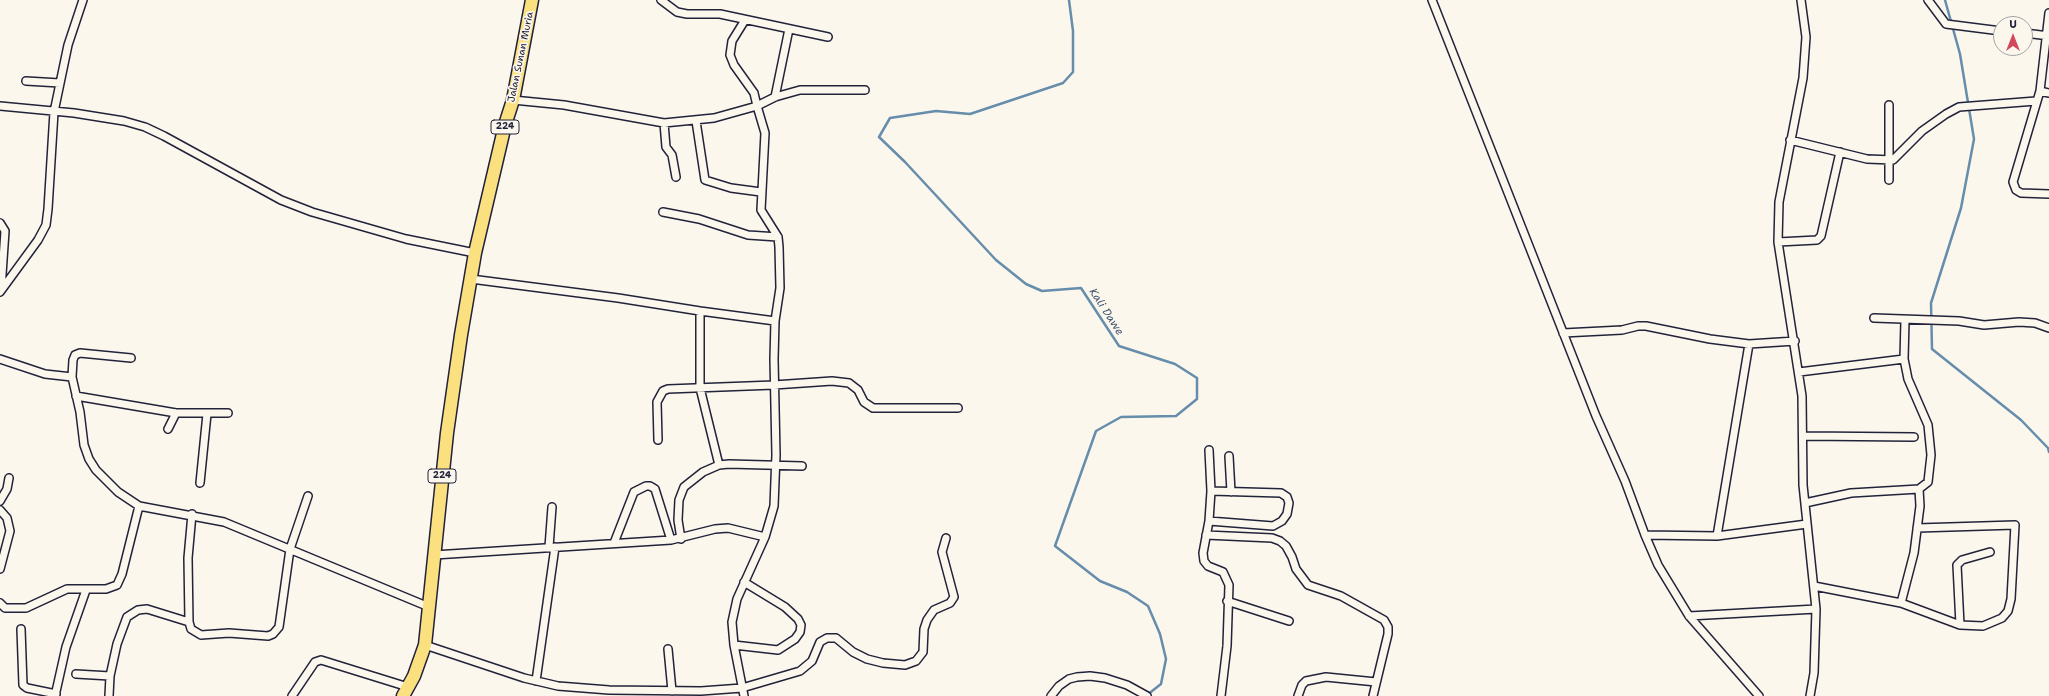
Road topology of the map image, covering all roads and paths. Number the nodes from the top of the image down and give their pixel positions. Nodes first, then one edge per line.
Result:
1 (83, 0) edge
2 (532, 0) edge
3 (661, 0) edge
4 (1432, 0) edge
5 (1801, 0) edge
6 (1928, 0) edge
7 (2049, 14) edge
8 (745, 20) junction
9 (789, 29) junction
10 (1993, 30) edge
11 (2033, 34) edge
12 (2048, 36) edge
13 (828, 37) dead end
14 (26, 81) dead end
15 (60, 84) junction
16 (865, 90) dead end
17 (2040, 91) junction
18 (2049, 93) edge
19 (775, 97) junction
20 (513, 100) junction
21 (2036, 101) junction
22 (1889, 105) dead end
23 (0, 106) edge
24 (757, 106) junction
25 (54, 112) junction
26 (696, 121) junction
27 (664, 123) junction
28 (1790, 140) junction
29 (1840, 152) junction
30 (1889, 160) junction
31 (676, 177) dead end
32 (1889, 180) dead end
33 (761, 192) junction
34 (2049, 194) edge
35 (663, 212) dead end
36 (0, 223) edge
37 (778, 237) junction
38 (1778, 242) junction
39 (476, 253) junction
40 (471, 279) junction
41 (1, 291) edge
42 (700, 311) junction
43 (1874, 318) dead end
44 (1905, 320) junction
45 (775, 321) junction
46 (2049, 328) edge
47 (1563, 333) junction
48 (1794, 341) junction
49 (1749, 344) junction
50 (131, 358) dead end
51 (0, 359) edge
52 (1904, 359) junction
53 (1798, 372) junction
54 (72, 377) junction
55 (774, 386) junction
56 (700, 388) junction
57 (76, 396) junction
58 (958, 408) dead end
59 (176, 413) junction
60 (228, 413) dead end
61 (207, 414) junction
62 (168, 429) dead end
63 (1804, 436) junction
64 (1914, 437) dead end
65 (658, 440) dead end
66 (1209, 450) dead end
67 (1229, 456) dead end
68 (776, 464) junction
69 (719, 465) junction
70 (802, 466) dead end
71 (9, 478) dead end
72 (200, 483) dead end
73 (1919, 489) junction
74 (1211, 491) junction
75 (1231, 492) junction
76 (308, 496) dead end
77 (0, 501) edge
78 (1805, 503) junction
79 (139, 506) junction
80 (552, 507) dead end
81 (0, 510) edge
82 (192, 514) junction
83 (1209, 522) junction
84 (1807, 524) junction
85 (1917, 528) junction
86 (1206, 535) junction
87 (1645, 535) junction
88 (1717, 536) junction
89 (765, 537) junction
90 (946, 538) dead end
91 (681, 539) junction
92 (671, 540) junction
93 (614, 543) junction
94 (552, 547) junction
95 (290, 549) junction
96 (1990, 552) dead end
97 (434, 555) junction
98 (0, 569) edge
99 (744, 582) junction
100 (1814, 586) junction
101 (86, 590) junction
102 (1227, 601) junction
103 (0, 603) edge
104 (1901, 603) junction
105 (429, 608) junction
106 (1816, 609) junction
107 (1689, 616) junction
108 (1289, 621) dead end
109 (189, 622) junction
110 (1960, 626) junction
111 (21, 629) dead end
112 (425, 645) junction
113 (734, 645) junction
114 (668, 649) dead end
115 (76, 674) dead end
116 (110, 676) junction
117 (536, 681) junction
118 (1376, 682) junction
119 (742, 688) junction
120 (405, 691) edge
121 (672, 691) junction
122 (608, 693) edge
123 (56, 695) edge
124 (109, 696) edge
125 (292, 696) edge
126 (744, 696) edge
127 (1051, 696) edge
128 (1147, 696) edge
129 (1221, 696) edge
130 (1298, 696) edge
131 (1373, 696) edge
132 (1759, 696) edge
133 (1810, 696) edge

1 - 15 street
2 - 20 main road, Jalan Sunan Muria / 224
3 - 8 street
4 - 47 street
5 - 28 street
6 - 10 street
7 - 12 street
8 - 9 street
8 - 24 street
9 - 13 street
9 - 19 street
11 - 12 street
12 - 17 street
14 - 15 street
15 - 25 street
16 - 19 street
17 - 18 street
17 - 21 street
19 - 24 street
20 - 27 street
20 - 39 main road, Jalan Sunan Muria / 224
21 - 30 street
21 - 34 street
22 - 30 street
23 - 25 street
24 - 26 street
24 - 33 street
25 - 39 street
25 - 41 street
26 - 27 street
26 - 33 street
27 - 31 street
28 - 29 street
28 - 38 street
29 - 30 street
29 - 38 street
30 - 32 street
33 - 37 street
35 - 37 street
36 - 41 street
37 - 45 street
38 - 48 street
39 - 40 main road, 224
40 - 42 street
40 - 97 main road, 224
42 - 45 street
42 - 56 street
43 - 44 street
44 - 46 street
44 - 52 street
45 - 55 street
47 - 49 street
47 - 87 street
48 - 49 street
48 - 53 street
49 - 88 street
50 - 54 street
51 - 54 street
52 - 53 street
52 - 73 street
53 - 63 street
54 - 57 street
55 - 56 street
55 - 58 street
55 - 68 street
56 - 65 street
56 - 69 street
57 - 59 street
57 - 79 street
59 - 61 street
59 - 62 street
60 - 61 street
61 - 72 street
63 - 64 street
63 - 78 street
66 - 74 street
67 - 75 street
68 - 69 street
68 - 70 street
68 - 89 street
69 - 91 street
71 - 77 street
73 - 78 street
73 - 85 street
74 - 75 street
74 - 83 street
75 - 83 street
76 - 95 street
78 - 84 street
79 - 82 street
79 - 101 street
80 - 94 street
81 - 98 street
82 - 95 street
82 - 109 street
83 - 86 street
84 - 88 street
84 - 100 street
85 - 104 street
85 - 110 street
86 - 102 street
86 - 118 street
87 - 88 street
87 - 107 street
89 - 91 street
89 - 99 street
90 - 119 street
91 - 92 street
92 - 93 street
92 - 93 street
93 - 94 street
94 - 97 street
94 - 117 street
95 - 105 street
95 - 109 street
96 - 110 street
97 - 105 main road, 224
99 - 113 street
99 - 113 street
100 - 104 street
100 - 106 street
101 - 103 street
101 - 123 street
102 - 108 street
102 - 129 street
104 - 110 street
105 - 112 main road, 224
106 - 107 street
106 - 133 street
107 - 132 street
109 - 116 street
111 - 123 street
112 - 117 street
112 - 120 main road, 224
113 - 119 street
114 - 121 street
115 - 116 street
116 - 124 street
117 - 122 street
118 - 130 street
118 - 131 street
119 - 121 street
119 - 126 street
120 - 125 street
121 - 122 street
127 - 128 street

